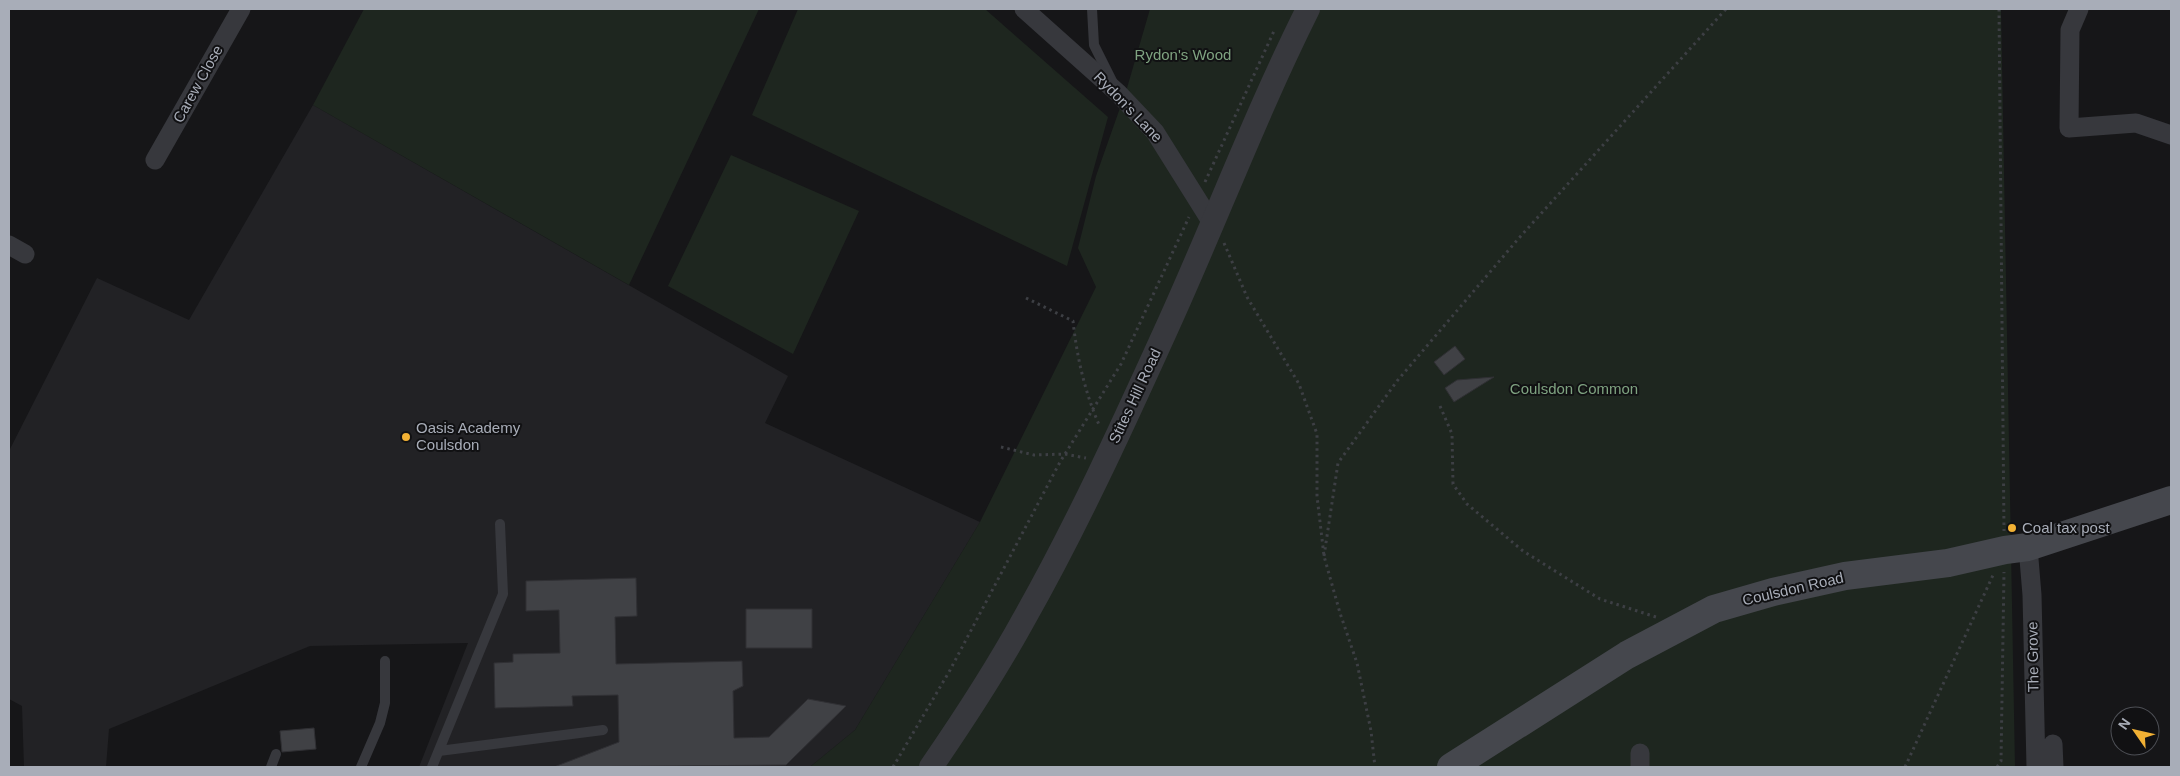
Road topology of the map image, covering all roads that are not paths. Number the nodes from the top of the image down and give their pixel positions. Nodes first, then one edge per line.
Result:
1 (240, 9) edge
2 (1024, 9) edge
3 (1092, 9) edge
4 (1308, 9) edge
5 (2079, 9) edge
6 (1118, 93) junction
7 (2171, 135) edge
8 (155, 160) dead end
9 (1212, 223) junction
10 (2171, 500) edge
11 (500, 524) dead end
12 (2016, 549) junction
13 (385, 661) dead end
14 (603, 730) dead end
15 (2053, 744) dead end
16 (439, 751) junction
17 (276, 754) dead end
18 (271, 767) edge
19 (361, 767) edge
20 (432, 767) edge
21 (931, 767) edge
22 (1451, 767) edge
23 (2036, 767) edge
24 (2054, 767) edge

1 - 8 street, Carew Close
2 - 6 street, Rydon's Lane
3 - 6 lane
4 - 9 street, Stites Hill Road
5 - 7 street
6 - 9 street, Rydon's Lane
9 - 21 street, Stites Hill Road
10 - 12 main road, Coulsdon Road
11 - 16 lane
12 - 22 main road, Coulsdon Road
12 - 23 street, The Grove
13 - 19 lane
14 - 16 lane
15 - 24 street
16 - 20 lane
17 - 18 lane

